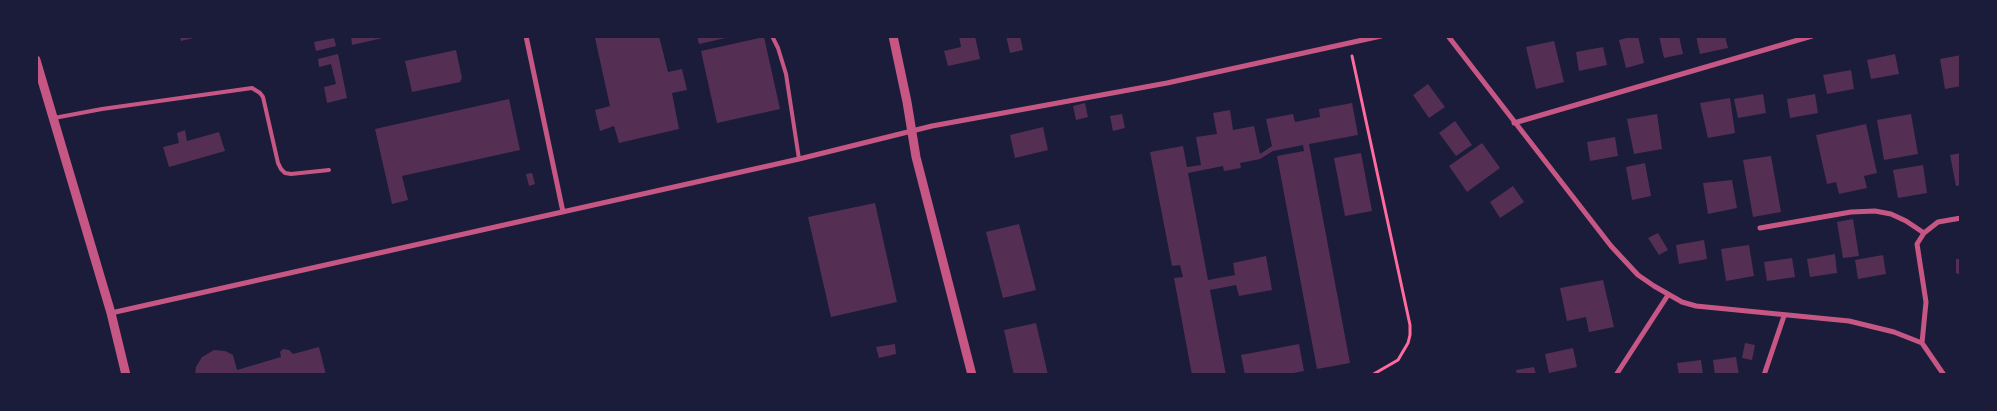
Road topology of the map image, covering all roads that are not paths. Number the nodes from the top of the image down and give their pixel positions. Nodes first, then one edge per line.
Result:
1 (526, 36) edge
2 (772, 36) edge
3 (893, 36) edge
4 (1380, 36) edge
5 (1448, 36) edge
6 (1812, 36) edge
7 (36, 60) edge
8 (54, 118) junction
9 (1514, 123) junction
10 (912, 132) junction
11 (798, 159) junction
12 (329, 170) dead end
13 (563, 212) junction
14 (1961, 218) edge
15 (1760, 228) dead end
16 (1924, 232) junction
17 (1668, 295) junction
18 (111, 313) junction
19 (1784, 316) junction
20 (1922, 343) junction
21 (126, 375) edge
22 (972, 375) edge
23 (1616, 375) edge
24 (1764, 375) edge
25 (1944, 375) edge

1 - 13 street
2 - 11 lane
3 - 10 street
4 - 10 street
5 - 9 street
6 - 9 street
7 - 8 street
8 - 12 lane
8 - 18 street
9 - 17 street
10 - 11 street
10 - 22 street
11 - 13 street
13 - 18 street
14 - 16 street
15 - 16 street
16 - 20 street
17 - 19 street
17 - 23 street
18 - 21 street
19 - 20 street
19 - 24 street
20 - 25 street

